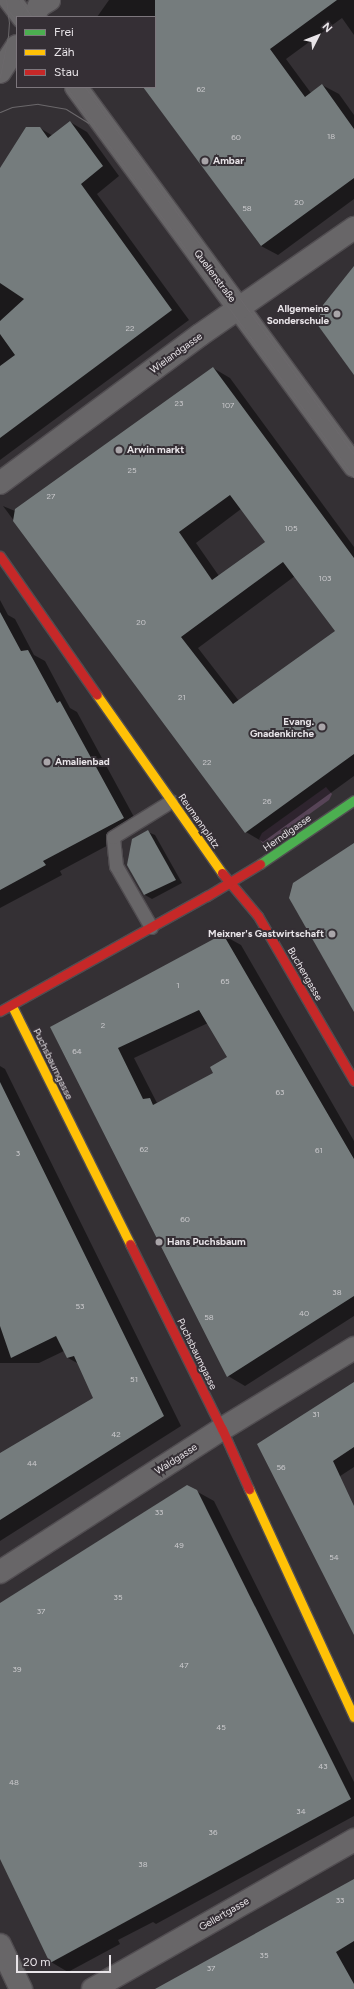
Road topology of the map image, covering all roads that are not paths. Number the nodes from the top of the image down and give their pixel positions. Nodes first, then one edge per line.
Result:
1 (10, 0) edge
2 (39, 10) edge
3 (16, 48) edge
4 (0, 72) edge
5 (77, 88) edge
6 (354, 228) edge
7 (239, 309) junction
8 (354, 466) edge
9 (0, 483) edge
10 (0, 556) edge
11 (354, 800) edge
12 (171, 801) junction
13 (230, 882) junction
14 (151, 927) junction
15 (12, 1006) junction
16 (0, 1011) edge
17 (354, 1082) edge
18 (354, 1348) edge
19 (222, 1429) junction
20 (0, 1572) edge
21 (354, 1717) edge
22 (354, 1840) edge
23 (0, 1945) edge
24 (20, 1989) edge
25 (93, 1989) edge

1 - 2 street
3 - 4 street
5 - 7 street, Quellenstraße
6 - 7 street, Wielandgasse
7 - 8 street, Quellenstraße
7 - 9 street, Wielandgasse
10 - 12 street, Reumannplatz
11 - 13 street, Herndlgasse
12 - 13 street, Reumannplatz
12 - 14 lane
13 - 14 street
13 - 17 street, Buchengasse
14 - 15 street
15 - 16 street
15 - 19 street, Puchsbaumgasse
18 - 19 street, Waldgasse
19 - 20 street, Waldgasse
19 - 21 street, Puchsbaumgasse
22 - 25 street, Gellertgasse
23 - 24 street

